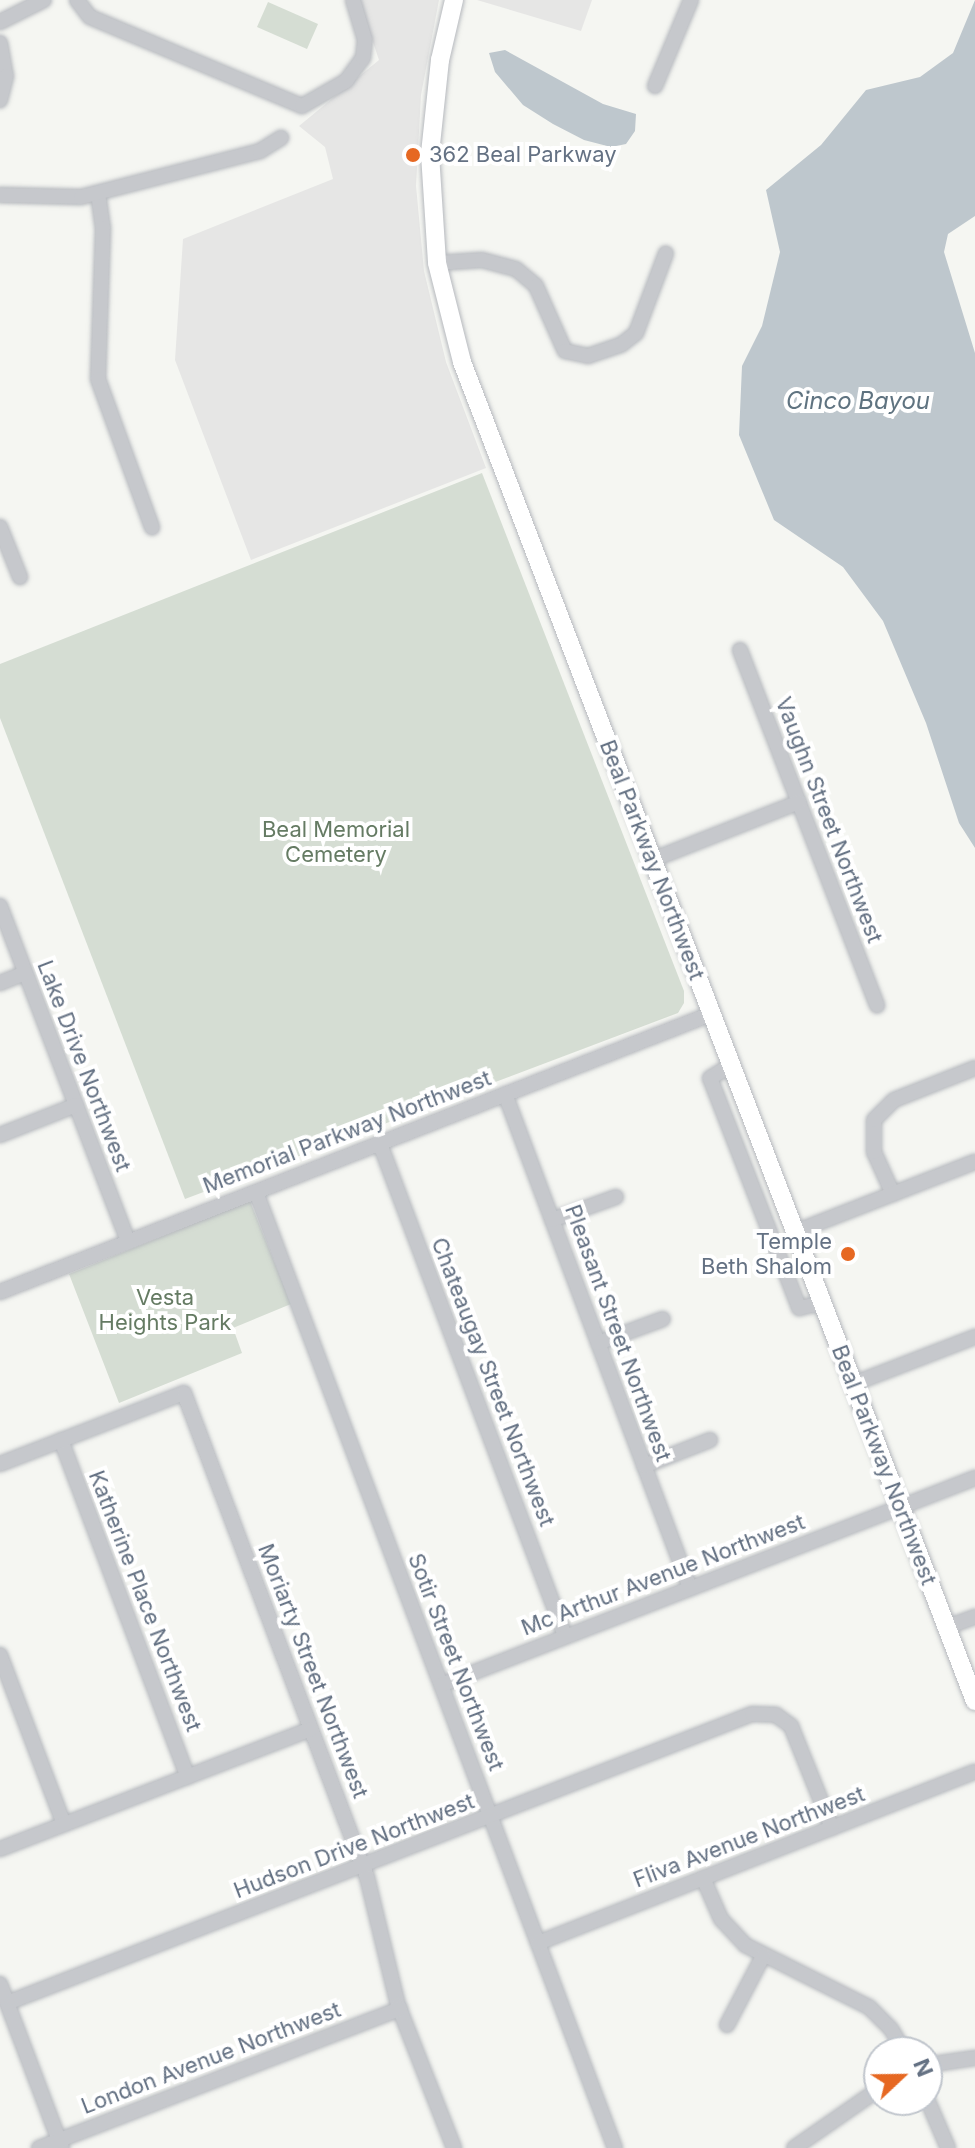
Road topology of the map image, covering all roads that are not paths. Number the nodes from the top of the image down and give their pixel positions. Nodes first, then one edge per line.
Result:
1 (44, 0) edge
2 (77, 0) edge
3 (353, 0) edge
4 (454, 0) edge
5 (688, 1) edge
6 (0, 22) edge
7 (0, 43) edge
8 (655, 86) dead end
9 (0, 100) edge
10 (281, 138) dead end
11 (98, 193) junction
12 (0, 195) edge
13 (666, 253) dead end
14 (437, 263) junction
15 (0, 527) edge
16 (152, 527) dead end
17 (20, 577) dead end
18 (740, 650) dead end
19 (799, 802) junction
20 (652, 860) junction
21 (0, 906) edge
22 (25, 973) junction
23 (0, 983) edge
24 (877, 1005) dead end
25 (711, 1014) junction
26 (731, 1065) junction
27 (975, 1068) edge
28 (505, 1094) junction
29 (76, 1105) junction
30 (0, 1135) edge
31 (380, 1144) junction
32 (975, 1162) edge
33 (256, 1192) junction
34 (893, 1194) junction
35 (616, 1197) dead end
36 (552, 1220) junction
37 (795, 1232) junction
38 (128, 1242) junction
39 (0, 1292) edge
40 (822, 1303) junction
41 (663, 1319) dead end
42 (975, 1337) edge
43 (598, 1343) junction
44 (853, 1384) junction
45 (61, 1440) junction
46 (710, 1440) dead end
47 (0, 1464) edge
48 (644, 1466) junction
49 (975, 1478) edge
50 (900, 1507) junction
51 (690, 1588) junction
52 (975, 1617) edge
53 (947, 1627) junction
54 (565, 1636) junction
55 (0, 1655) edge
56 (441, 1685) junction
57 (975, 1701) edge
58 (311, 1729) junction
59 (975, 1772) edge
60 (188, 1777) junction
61 (491, 1816) junction
62 (64, 1824) junction
63 (832, 1828) junction
64 (0, 1849) edge
65 (363, 1866) junction
66 (703, 1878) junction
67 (538, 1943) junction
68 (763, 1956) junction
69 (0, 1984) edge
70 (7, 2003) junction
71 (400, 2009) junction
72 (727, 2025) dead end
73 (895, 2036) edge
74 (975, 2058) edge
75 (943, 2063) edge
76 (863, 2100) edge
77 (934, 2116) edge
78 (61, 2144) edge
79 (451, 2147) edge
80 (39, 2148) edge
81 (615, 2148) edge
82 (794, 2148) edge
83 (948, 2148) edge

1 - 6 street
2 - 3 street
4 - 14 main road, Beal Parkway Northwest
5 - 8 street
7 - 9 street
10 - 11 street
11 - 12 street
11 - 16 street
13 - 14 street
14 - 20 main road, Beal Parkway Northwest
15 - 17 street
18 - 19 street, Vaughn Street Northwest
19 - 20 street
19 - 24 street, Vaughn Street Northwest
20 - 25 main road, Beal Parkway Northwest
21 - 22 street, Lake Drive Northwest
22 - 23 street
22 - 29 street, Lake Drive Northwest
25 - 26 main road, Beal Parkway Northwest
25 - 28 street, Memorial Parkway Northwest
26 - 37 main road, Beal Parkway Northwest
26 - 40 street
27 - 34 street
28 - 31 street, Memorial Parkway Northwest
28 - 36 street, Pleasant Street Northwest
29 - 30 street
29 - 38 street, Lake Drive Northwest
31 - 33 street, Memorial Parkway Northwest
31 - 54 street, Chateaugay Street Northwest
32 - 34 street
33 - 38 street, Memorial Parkway Northwest
33 - 56 street, Sotir Street Northwest
34 - 37 street
35 - 36 street
36 - 43 street, Pleasant Street Northwest
37 - 40 main road, Beal Parkway Northwest
38 - 39 street, Memorial Parkway Northwest
40 - 44 main road, Beal Parkway Northwest
41 - 43 street
42 - 44 street
43 - 48 street, Pleasant Street Northwest
44 - 50 main road, Beal Parkway Northwest
45 - 47 street
45 - 58 street, Moriarty Street Northwest
45 - 60 street, Katherine Place Northwest
46 - 48 street
48 - 51 street, Pleasant Street Northwest
49 - 50 street, Mc Arthur Avenue Northwest
50 - 51 street, Mc Arthur Avenue Northwest
50 - 53 main road, Beal Parkway Northwest
51 - 54 street, Mc Arthur Avenue Northwest
52 - 53 street
53 - 57 main road, Beal Parkway Northwest
54 - 56 street, Mc Arthur Avenue Northwest
55 - 62 street
56 - 61 street, Sotir Street Northwest
58 - 60 street
58 - 65 street, Moriarty Street Northwest
59 - 63 street, Fliva Avenue Northwest
60 - 62 street
61 - 63 street, Hudson Drive Northwest
61 - 65 street, Hudson Drive Northwest
61 - 67 street, Sotir Street Northwest
62 - 64 street
63 - 66 street, Fliva Avenue Northwest
65 - 70 street, Hudson Drive Northwest
65 - 71 street, Moriarty Street Northwest
66 - 67 street, Fliva Avenue Northwest
66 - 68 street
67 - 81 street, Sotir Street Northwest
68 - 72 street
68 - 73 street
69 - 70 street
70 - 78 street
71 - 78 street, London Avenue Northwest
71 - 79 street, Moriarty Street Northwest
74 - 75 street
76 - 82 street
77 - 83 street
78 - 80 street, London Avenue Northwest

